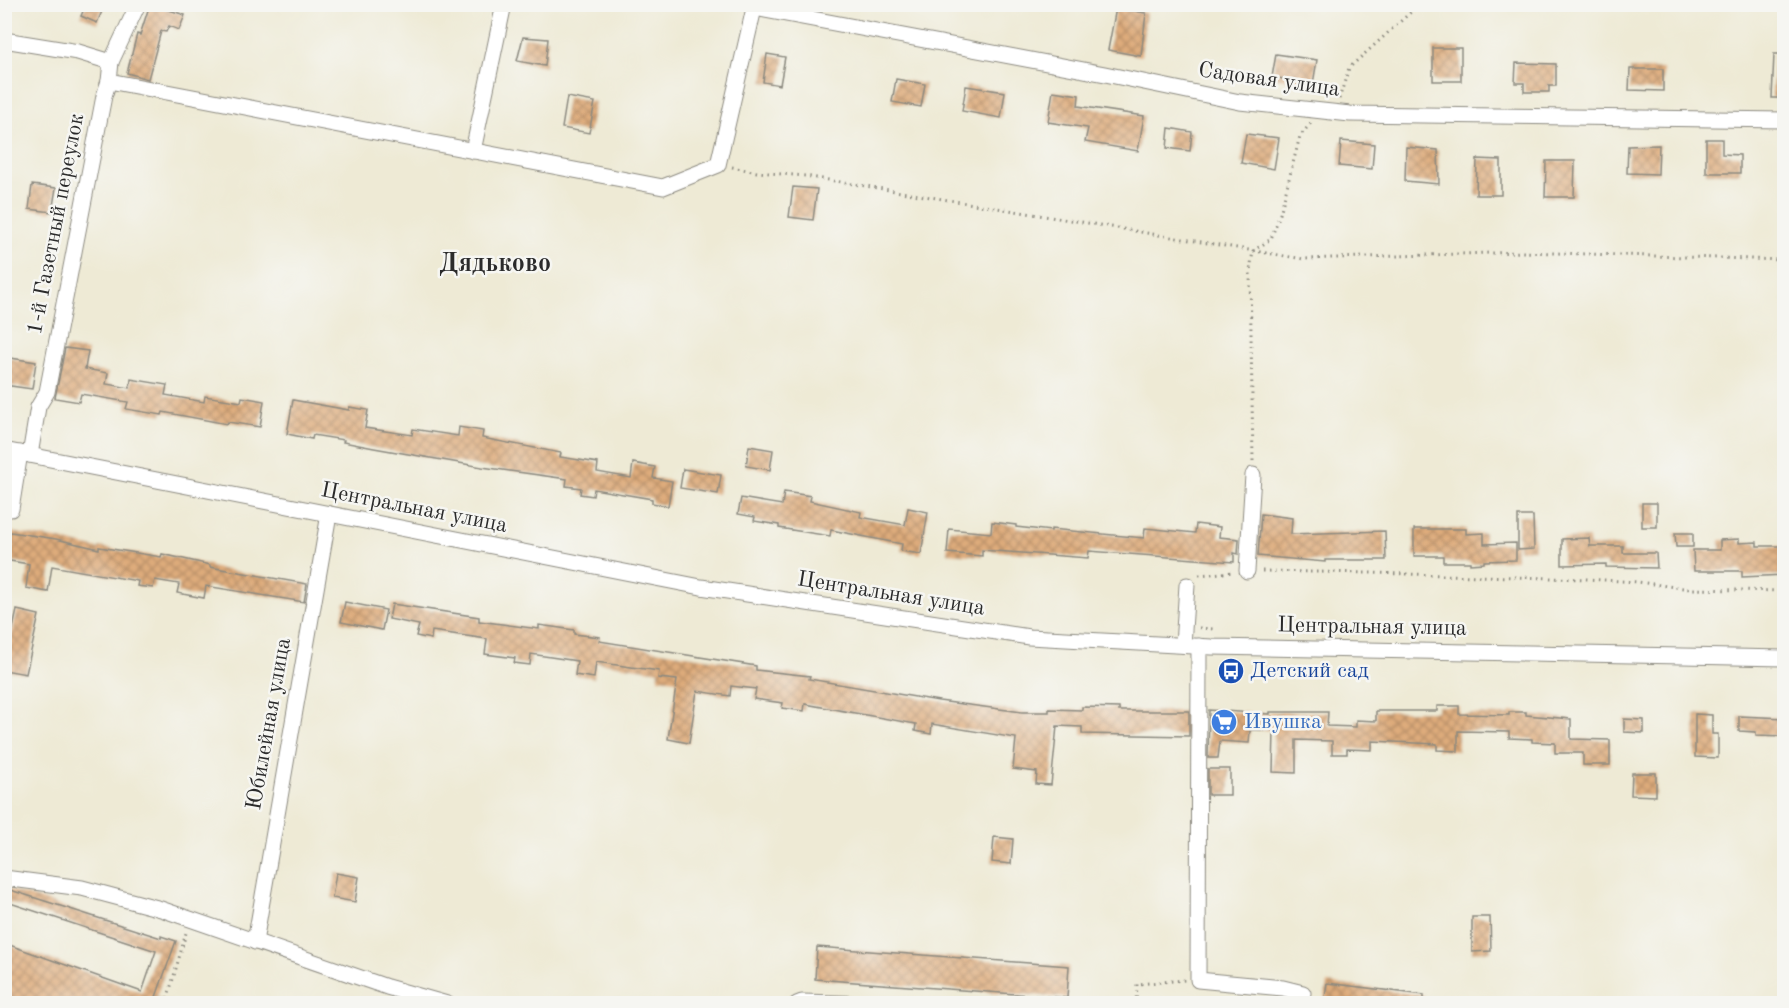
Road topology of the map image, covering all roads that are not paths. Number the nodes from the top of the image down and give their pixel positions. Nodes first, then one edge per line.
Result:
1 (138, 4) edge
2 (504, 4) edge
3 (755, 6) edge
4 (4, 40) edge
5 (111, 62) junction
6 (109, 81) junction
7 (1785, 120) edge
8 (473, 151) junction
9 (18, 453) edge
10 (1253, 475) road end
11 (11, 509) dead end
12 (329, 514) junction
13 (1247, 571) road end
14 (1192, 580) road end
15 (1191, 646) junction
16 (1785, 658) edge
17 (4, 878) edge
18 (255, 942) junction
19 (1303, 993) dead end
20 (447, 1004) edge
21 (797, 1004) edge
22 (871, 1004) edge

1 - 5 street, 1-й Газетный переулок
2 - 8 street
3 - 7 street, Садовая улица
3 - 8 street
4 - 5 street
5 - 6 street, 1-й Газетный переулок
6 - 8 street
6 - 9 street, 1-й Газетный переулок
9 - 11 street, 1-й Газетный переулок
9 - 12 street, Центральная улица
10 - 13 street
12 - 15 street, Центральная улица
12 - 18 street, Юбилейная улица
14 - 15 street
15 - 16 street, Центральная улица
15 - 19 street
17 - 18 street
18 - 20 street
21 - 22 street

